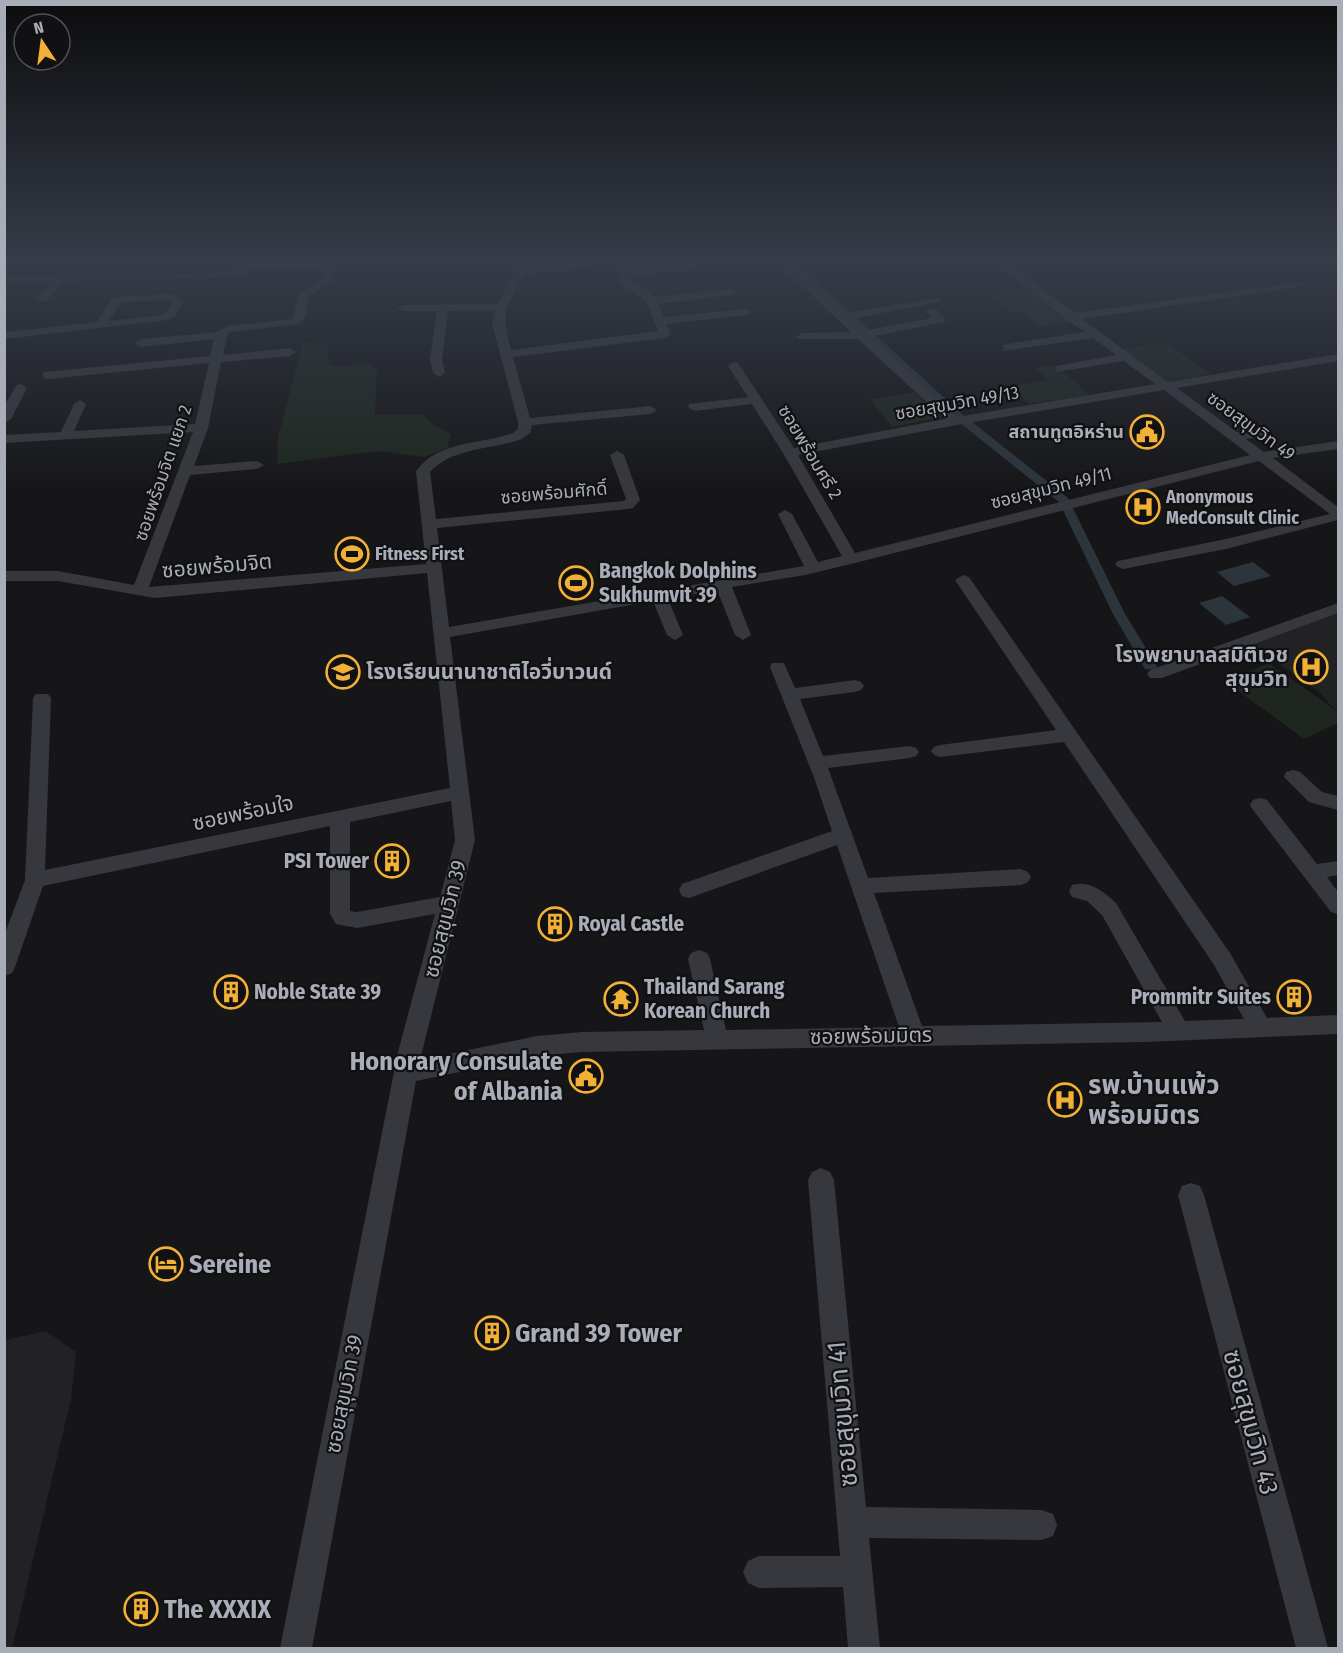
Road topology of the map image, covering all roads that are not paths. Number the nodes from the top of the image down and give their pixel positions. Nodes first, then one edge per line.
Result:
1 (190, 338) edge
2 (220, 338) edge
3 (439, 338) edge
4 (502, 338) edge
5 (637, 338) edge
6 (865, 338) edge
7 (1068, 338) edge
8 (1099, 338) edge
9 (141, 343) dead end
10 (1007, 348) dead end
11 (290, 352) dead end
12 (507, 354) junction
13 (1125, 357) junction
14 (1338, 357) edge
15 (216, 358) junction
16 (734, 366) dead end
17 (1060, 369) dead end
18 (439, 373) dead end
19 (48, 375) dead end
20 (1166, 386) junction
21 (21, 388) dead end
22 (757, 400) junction
23 (80, 404) dead end
24 (694, 407) dead end
25 (651, 410) dead end
26 (4, 418) edge
27 (954, 421) junction
28 (525, 422) junction
29 (201, 428) junction
30 (1259, 433) dead end
31 (66, 435) junction
32 (1234, 436) junction
33 (4, 439) edge
34 (1338, 445) edge
35 (790, 453) junction
36 (617, 455) dead end
37 (1261, 456) junction
38 (257, 465) dead end
39 (185, 471) junction
40 (786, 514) dead end
41 (1338, 515) edge
42 (429, 525) junction
43 (852, 559) junction
44 (1123, 564) dead end
45 (434, 568) junction
46 (813, 568) junction
47 (4, 576) edge
48 (963, 580) dead end
49 (723, 585) junction
50 (140, 590) junction
51 (658, 596) junction
52 (1338, 608) edge
53 (442, 633) junction
54 (675, 635) dead end
55 (743, 636) dead end
56 (778, 667) dead end
57 (1156, 674) dead end
58 (855, 686) dead end
59 (789, 695) junction
60 (42, 698) dead end
61 (1067, 735) junction
62 (940, 751) dead end
63 (910, 752) dead end
64 (817, 763) junction
65 (1293, 777) dead end
66 (461, 792) junction
67 (1338, 803) edge
68 (1260, 805) dead end
69 (340, 817) junction
70 (843, 835) junction
71 (1338, 868) edge
72 (1312, 873) junction
73 (1021, 877) dead end
74 (35, 880) junction
75 (861, 886) junction
76 (689, 890) dead end
77 (1080, 891) dead end
78 (450, 903) junction
79 (1338, 906) edge
80 (699, 959) dead end
81 (4, 967) edge
82 (1338, 1025) edge
83 (1260, 1026) junction
84 (1179, 1031) junction
85 (913, 1034) junction
86 (717, 1039) junction
87 (406, 1073) junction
88 (821, 1180) dead end
89 (1191, 1195) dead end
90 (852, 1522) junction
91 (1042, 1525) dead end
92 (856, 1571) junction
93 (759, 1572) dead end
94 (296, 1648) edge
95 (864, 1648) edge
96 (1312, 1648) edge

1 - 9 street
2 - 15 street, ซอยพร้อมจิต แยก 2
3 - 18 street
4 - 12 street
5 - 12 street
6 - 27 street
7 - 10 street
8 - 13 street, ซอยสุขุมวิท 49
11 - 15 street
12 - 28 street
13 - 17 street
13 - 20 street, ซอยสุขุมวิท 49
14 - 20 street, ซอยสุขุมวิท 49/13
15 - 19 street
15 - 29 street, ซอยพร้อมจิต แยก 2
16 - 22 street, ซอยพร้อมศรี 2
20 - 27 street, ซอยสุขุมวิท 49/13
20 - 32 street, ซอยสุขุมวิท 49
21 - 26 street
22 - 24 street
22 - 35 street, ซอยพร้อมศรี 2
23 - 31 street
25 - 28 street
27 - 35 street, ซอยสุขุมวิท 49/13
28 - 42 street, ซอยสุขุมวิท 39
29 - 31 street
29 - 39 street, ซอยพร้อมจิต แยก 2
30 - 32 street
31 - 33 street
32 - 37 street, ซอยสุขุมวิท 49
34 - 37 street, ซอยสุขุมวิท 49/11
35 - 43 street, ซอยพร้อมศรี 2
36 - 42 street, ซอยพร้อมศักดิ์
37 - 41 street, ซอยสุขุมวิท 49
37 - 43 street, ซอยสุขุมวิท 49/11
38 - 39 street
39 - 50 street, ซอยพร้อมจิต แยก 2
40 - 46 street
41 - 44 street
42 - 45 street, ซอยสุขุมวิท 39
43 - 46 street, ซอยสุขุมวิท 49/11
45 - 50 street, ซอยพร้อมจิต
45 - 53 street, ซอยสุขุมวิท 39
46 - 49 street, ซอยสุขุมวิท 49/11
47 - 50 street, ซอยพร้อมจิต
48 - 61 street
49 - 51 street, ซอยสุขุมวิท 49/11
49 - 55 street
51 - 53 street, ซอยสุขุมวิท 49/11
51 - 54 street
52 - 57 street
53 - 66 street, ซอยสุขุมวิท 39
56 - 59 street
58 - 59 street
59 - 64 street
60 - 74 street
61 - 62 street
61 - 83 street
63 - 64 street
64 - 70 street
65 - 67 street
66 - 69 street, ซอยพร้อมใจ
66 - 78 street, ซอยสุขุมวิท 39
68 - 72 street
69 - 74 street, ซอยพร้อมใจ
69 - 78 street
70 - 75 street
70 - 76 street
71 - 72 street
72 - 79 street
73 - 75 street
74 - 81 street
75 - 85 street
77 - 84 street
78 - 87 street, ซอยสุขุมวิท 39
80 - 86 street
82 - 83 street, ซอยพร้อมมิตร
83 - 84 street, ซอยพร้อมมิตร
84 - 85 street, ซอยพร้อมมิตร
85 - 86 street, ซอยพร้อมมิตร
86 - 87 street, ซอยพร้อมมิตร
87 - 94 street, ซอยสุขุมวิท 39
88 - 90 street, ซอยสุขุมวิท 41
89 - 96 street, ซอยสุขุมวิท 43
90 - 91 street
90 - 92 street, ซอยสุขุมวิท 41
92 - 93 street
92 - 95 street, ซอยสุขุมวิท 41

